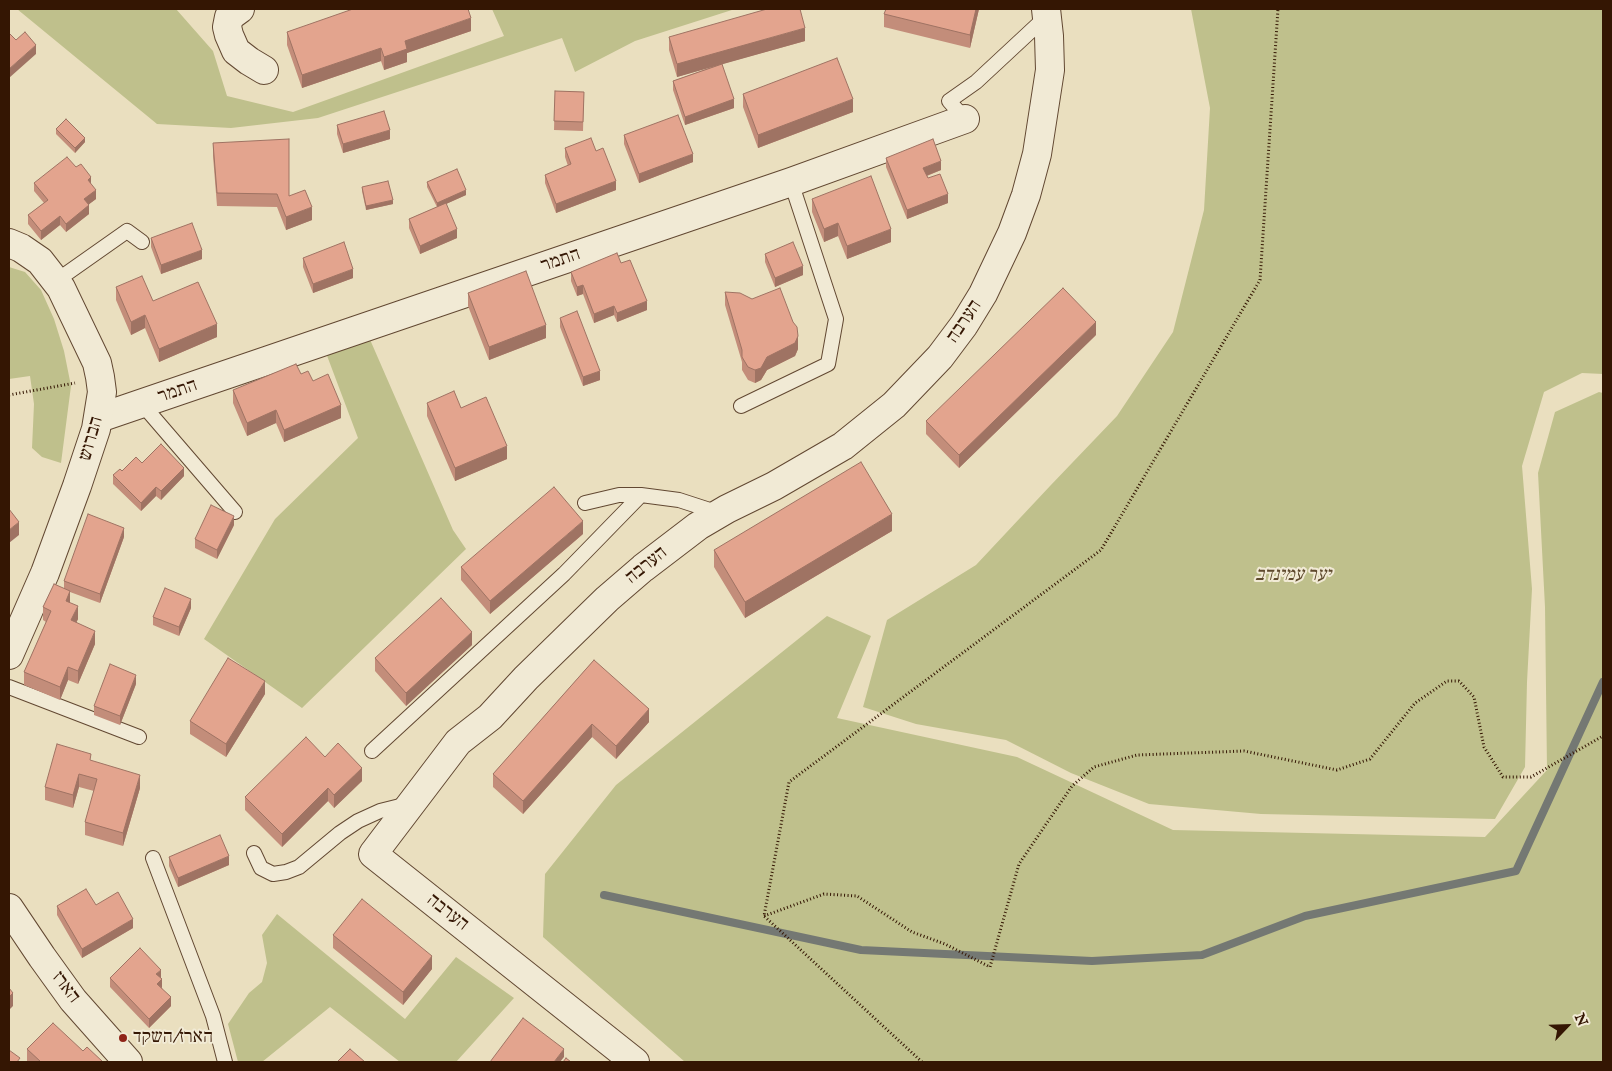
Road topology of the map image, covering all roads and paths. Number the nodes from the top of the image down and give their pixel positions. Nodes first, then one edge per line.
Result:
1 (240, 9) edge
2 (1278, 9) edge
3 (1046, 12) edge
4 (264, 70) dead end
5 (964, 119) joint
6 (791, 182) junction
7 (142, 242) dead end
8 (9, 243) edge
9 (56, 281) junction
10 (101, 379) junction
11 (9, 395) edge
12 (142, 404) junction
13 (741, 406) dead end
14 (98, 418) junction
15 (641, 495) junction
16 (585, 503) dead end
17 (235, 512) dead end
18 (720, 513) junction
19 (9, 655) edge
20 (9, 687) edge
21 (1603, 736) edge
22 (139, 737) dead end
23 (372, 751) dead end
24 (411, 804) junction
25 (254, 854) dead end
26 (152, 858) dead end
27 (9, 908) edge
28 (764, 916) junction
29 (128, 1062) edge
30 (225, 1062) edge
31 (636, 1062) edge
32 (922, 1062) edge

1 - 4 street
2 - 28 path
3 - 5 lane
3 - 18 street, הערבה
5 - 6 street, התמר
6 - 12 street, התמר
6 - 13 lane
7 - 9 lane
8 - 9 street, הברוש
9 - 10 street, הברוש
10 - 11 path
10 - 14 street, הברוש
12 - 14 street, התמר
12 - 17 lane
14 - 19 street, הברוש
15 - 16 lane
15 - 18 lane
15 - 23 lane
18 - 24 street, הערבה
20 - 22 lane
21 - 28 path
24 - 25 lane
24 - 31 street, הערבה
26 - 30 lane
27 - 29 street, הארז
28 - 32 path

